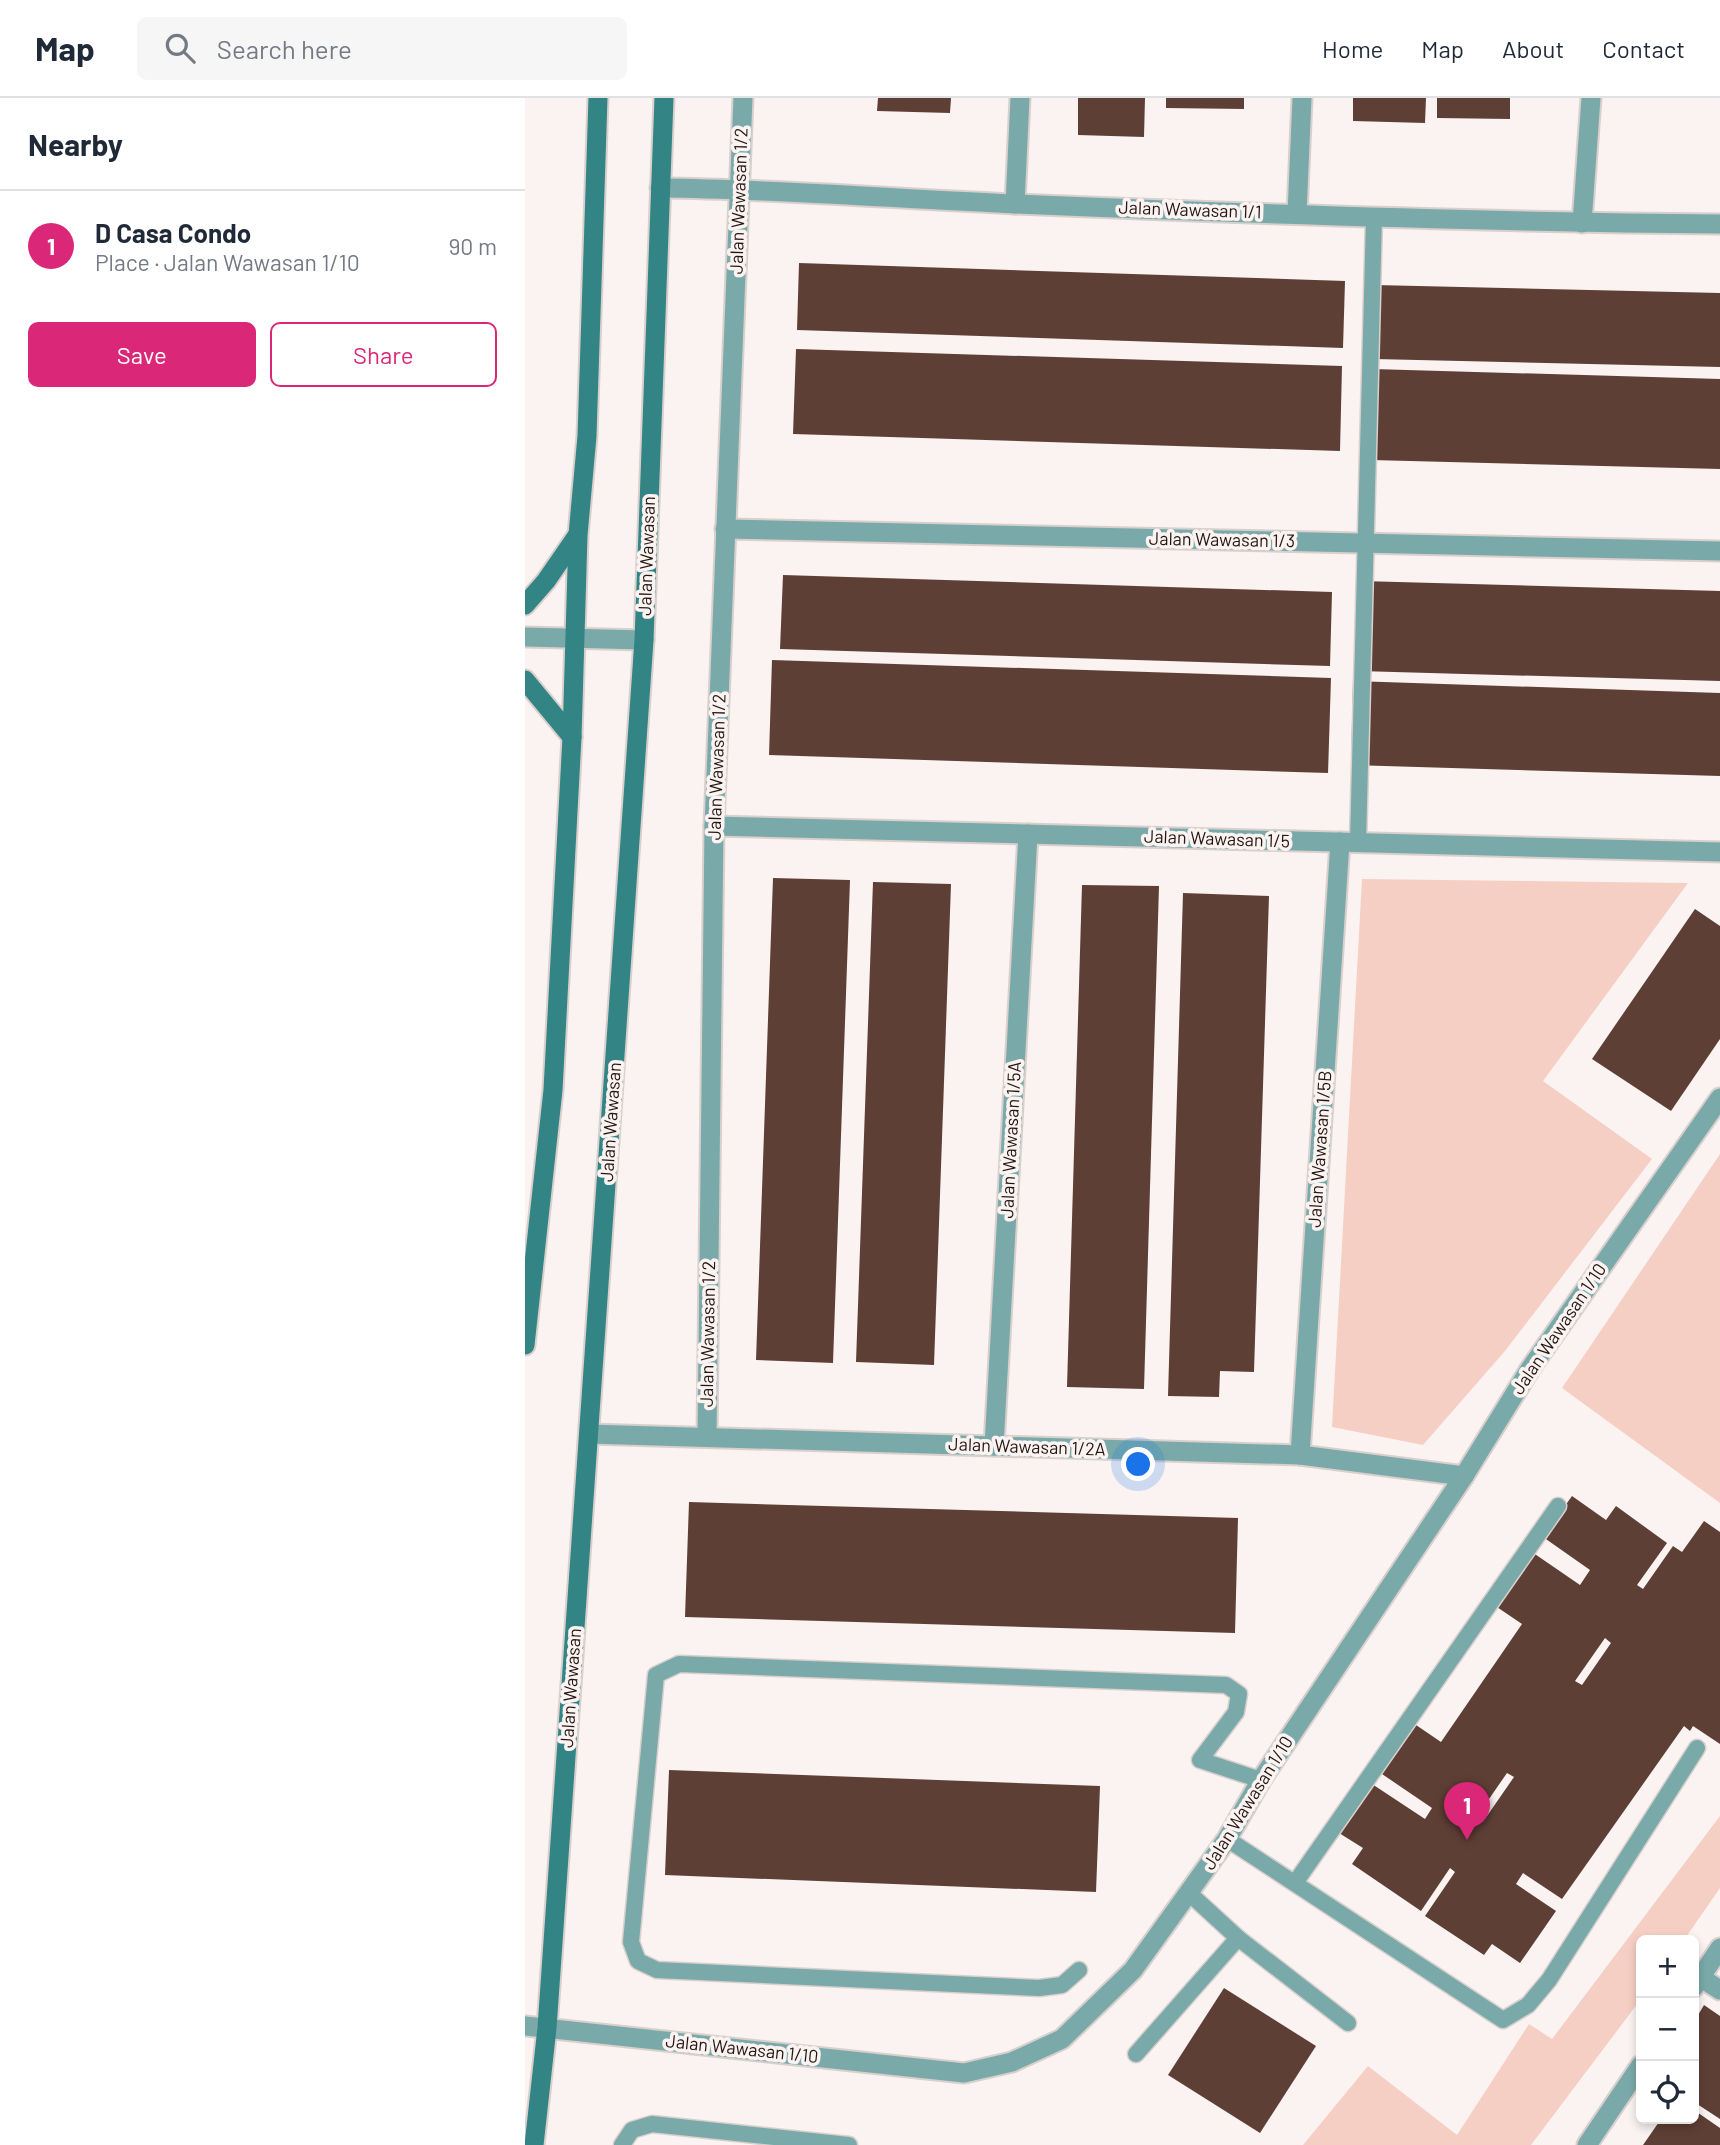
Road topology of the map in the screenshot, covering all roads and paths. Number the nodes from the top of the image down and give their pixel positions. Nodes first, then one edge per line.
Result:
1 (598, 98) edge
2 (664, 98) edge
3 (743, 98) edge
4 (1020, 98) edge
5 (1302, 98) edge
6 (1591, 98) edge
7 (660, 188) junction
8 (740, 189) junction
9 (1015, 204) junction
10 (1297, 215) junction
11 (1374, 217) junction
12 (1582, 223) junction
13 (1720, 223) edge
14 (725, 529) junction
15 (578, 535) junction
16 (1366, 543) junction
17 (1720, 551) edge
18 (525, 605) edge
19 (525, 638) edge
20 (576, 638) junction
21 (644, 640) junction
22 (525, 680) edge
23 (572, 737) junction
24 (714, 826) junction
25 (1028, 834) junction
26 (1349, 843) junction
27 (1720, 852) edge
28 (1720, 1098) edge
29 (525, 1345) edge
30 (589, 1434) junction
31 (707, 1437) junction
32 (994, 1446) junction
33 (1300, 1455) junction
34 (1464, 1476) junction
35 (1558, 1506) dead end
36 (1697, 1748) dead end
37 (1261, 1780) junction
38 (1227, 1839) junction
39 (1295, 1883) junction
40 (1190, 1894) junction
41 (1238, 1938) junction
42 (1720, 1948) edge
43 (1079, 1970) dead end
44 (1699, 1979) edge
45 (1699, 1983) edge
46 (1720, 1990) edge
47 (1348, 2023) dead end
48 (525, 2026) edge
49 (547, 2028) junction
50 (1136, 2054) dead end
51 (1636, 2072) edge
52 (534, 2145) edge
53 (622, 2145) edge
54 (849, 2145) edge
55 (1587, 2145) edge

1 - 15 main road
2 - 7 main road, Jalan Wawasan
3 - 8 street, Jalan Wawasan 1/2
4 - 9 street
5 - 10 street
6 - 12 street
7 - 8 street, Jalan Wawasan 1/1
7 - 21 main road, Jalan Wawasan
8 - 9 street, Jalan Wawasan 1/1
8 - 14 street, Jalan Wawasan 1/2
9 - 10 street, Jalan Wawasan 1/1
10 - 11 street, Jalan Wawasan 1/1
11 - 12 street, Jalan Wawasan 1/1
11 - 16 lane
12 - 13 street, Jalan Wawasan 1/1
14 - 16 street, Jalan Wawasan 1/3
14 - 24 street, Jalan Wawasan 1/2
15 - 18 main road
15 - 20 main road
16 - 17 street, Jalan Wawasan 1/3
16 - 26 lane
19 - 20 street
20 - 21 street
20 - 23 main road
21 - 30 main road, Jalan Wawasan
22 - 23 main road
23 - 29 main road
24 - 25 street, Jalan Wawasan 1/5
24 - 31 street, Jalan Wawasan 1/2
25 - 26 street, Jalan Wawasan 1/5
25 - 32 street, Jalan Wawasan 1/5A
26 - 27 street, Jalan Wawasan 1/5
26 - 33 street, Jalan Wawasan 1/5B
28 - 34 street, Jalan Wawasan 1/10
30 - 31 street, Jalan Wawasan 1/2A
30 - 49 main road, Jalan Wawasan
31 - 32 street, Jalan Wawasan 1/2A
32 - 33 street, Jalan Wawasan 1/2A
33 - 34 street, Jalan Wawasan 1/2A
34 - 37 street, Jalan Wawasan 1/10
35 - 39 lane
36 - 39 lane
37 - 38 street, Jalan Wawasan 1/10
37 - 43 lane
38 - 39 lane
38 - 40 street, Jalan Wawasan 1/10
40 - 41 lane
40 - 49 street, Jalan Wawasan 1/10
41 - 47 lane
41 - 50 lane
42 - 44 street
45 - 46 street
48 - 49 street, Jalan Wawasan 1/10
49 - 52 main road, Jalan Wawasan
51 - 55 street
53 - 54 lane

